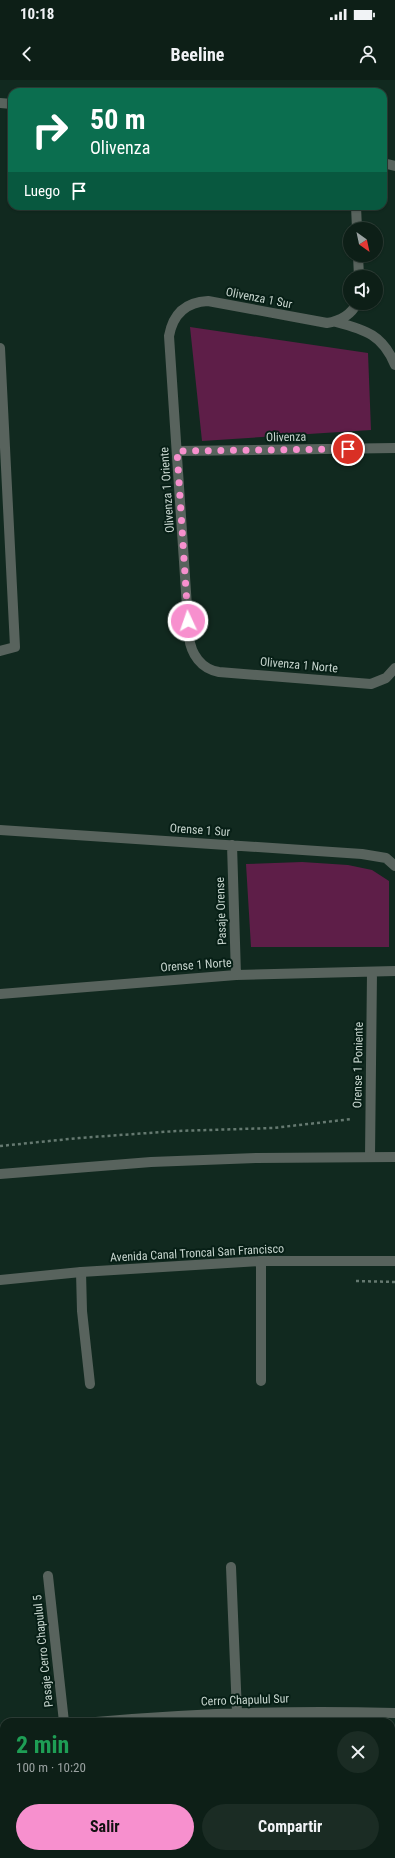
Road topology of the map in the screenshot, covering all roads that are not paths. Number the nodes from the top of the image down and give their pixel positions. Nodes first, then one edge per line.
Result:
1 (356, 210) edge
2 (357, 222) edge
3 (352, 310) edge
4 (180, 312) joint
5 (336, 322) junction
6 (0, 348) edge
7 (395, 365) edge
8 (2, 406) edge
9 (395, 448) edge
10 (177, 451) junction
11 (0, 651) edge
12 (203, 664) joint
13 (394, 670) edge
14 (0, 830) edge
15 (232, 845) junction
16 (395, 866) edge
17 (395, 971) edge
18 (372, 972) junction
19 (236, 975) junction
20 (0, 994) edge
21 (370, 1157) junction
22 (395, 1157) edge
23 (0, 1174) edge
24 (261, 1261) junction
25 (395, 1261) edge
26 (81, 1272) junction
27 (0, 1280) edge
28 (261, 1381) dead end
29 (90, 1384) dead end
30 (231, 1567) dead end
31 (48, 1576) dead end
32 (237, 1713) junction
33 (395, 1713) edge
34 (64, 1718) edge
35 (141, 1718) edge

1 - 2 street
3 - 5 street
4 - 5 street, Olivenza 1 Sur
4 - 10 street, Olivenza 1 Oriente
5 - 7 street, Olivenza 1 Sur
6 - 8 street
8 - 11 street
9 - 10 street, Olivenza
10 - 12 street, Olivenza 1 Oriente
12 - 13 street, Olivenza 1 Norte
14 - 15 street, Orense 1 Sur
15 - 16 street, Orense 1 Sur
15 - 19 street, Pasaje Orense
17 - 18 street, Orense 1 Norte
18 - 19 street, Orense 1 Norte
18 - 21 street, Orense 1 Poniente
19 - 20 street, Orense 1 Norte
21 - 22 street
21 - 23 street
24 - 25 street, Avenida Canal Troncal San Francisco
24 - 26 street, Avenida Canal Troncal San Francisco
24 - 28 street
26 - 27 street, Avenida Canal Troncal San Francisco
26 - 29 street
30 - 32 street
31 - 34 street, Pasaje Cerro Chapulul 5
32 - 33 street, Cerro Chapulul Sur
32 - 35 street, Cerro Chapulul Sur

